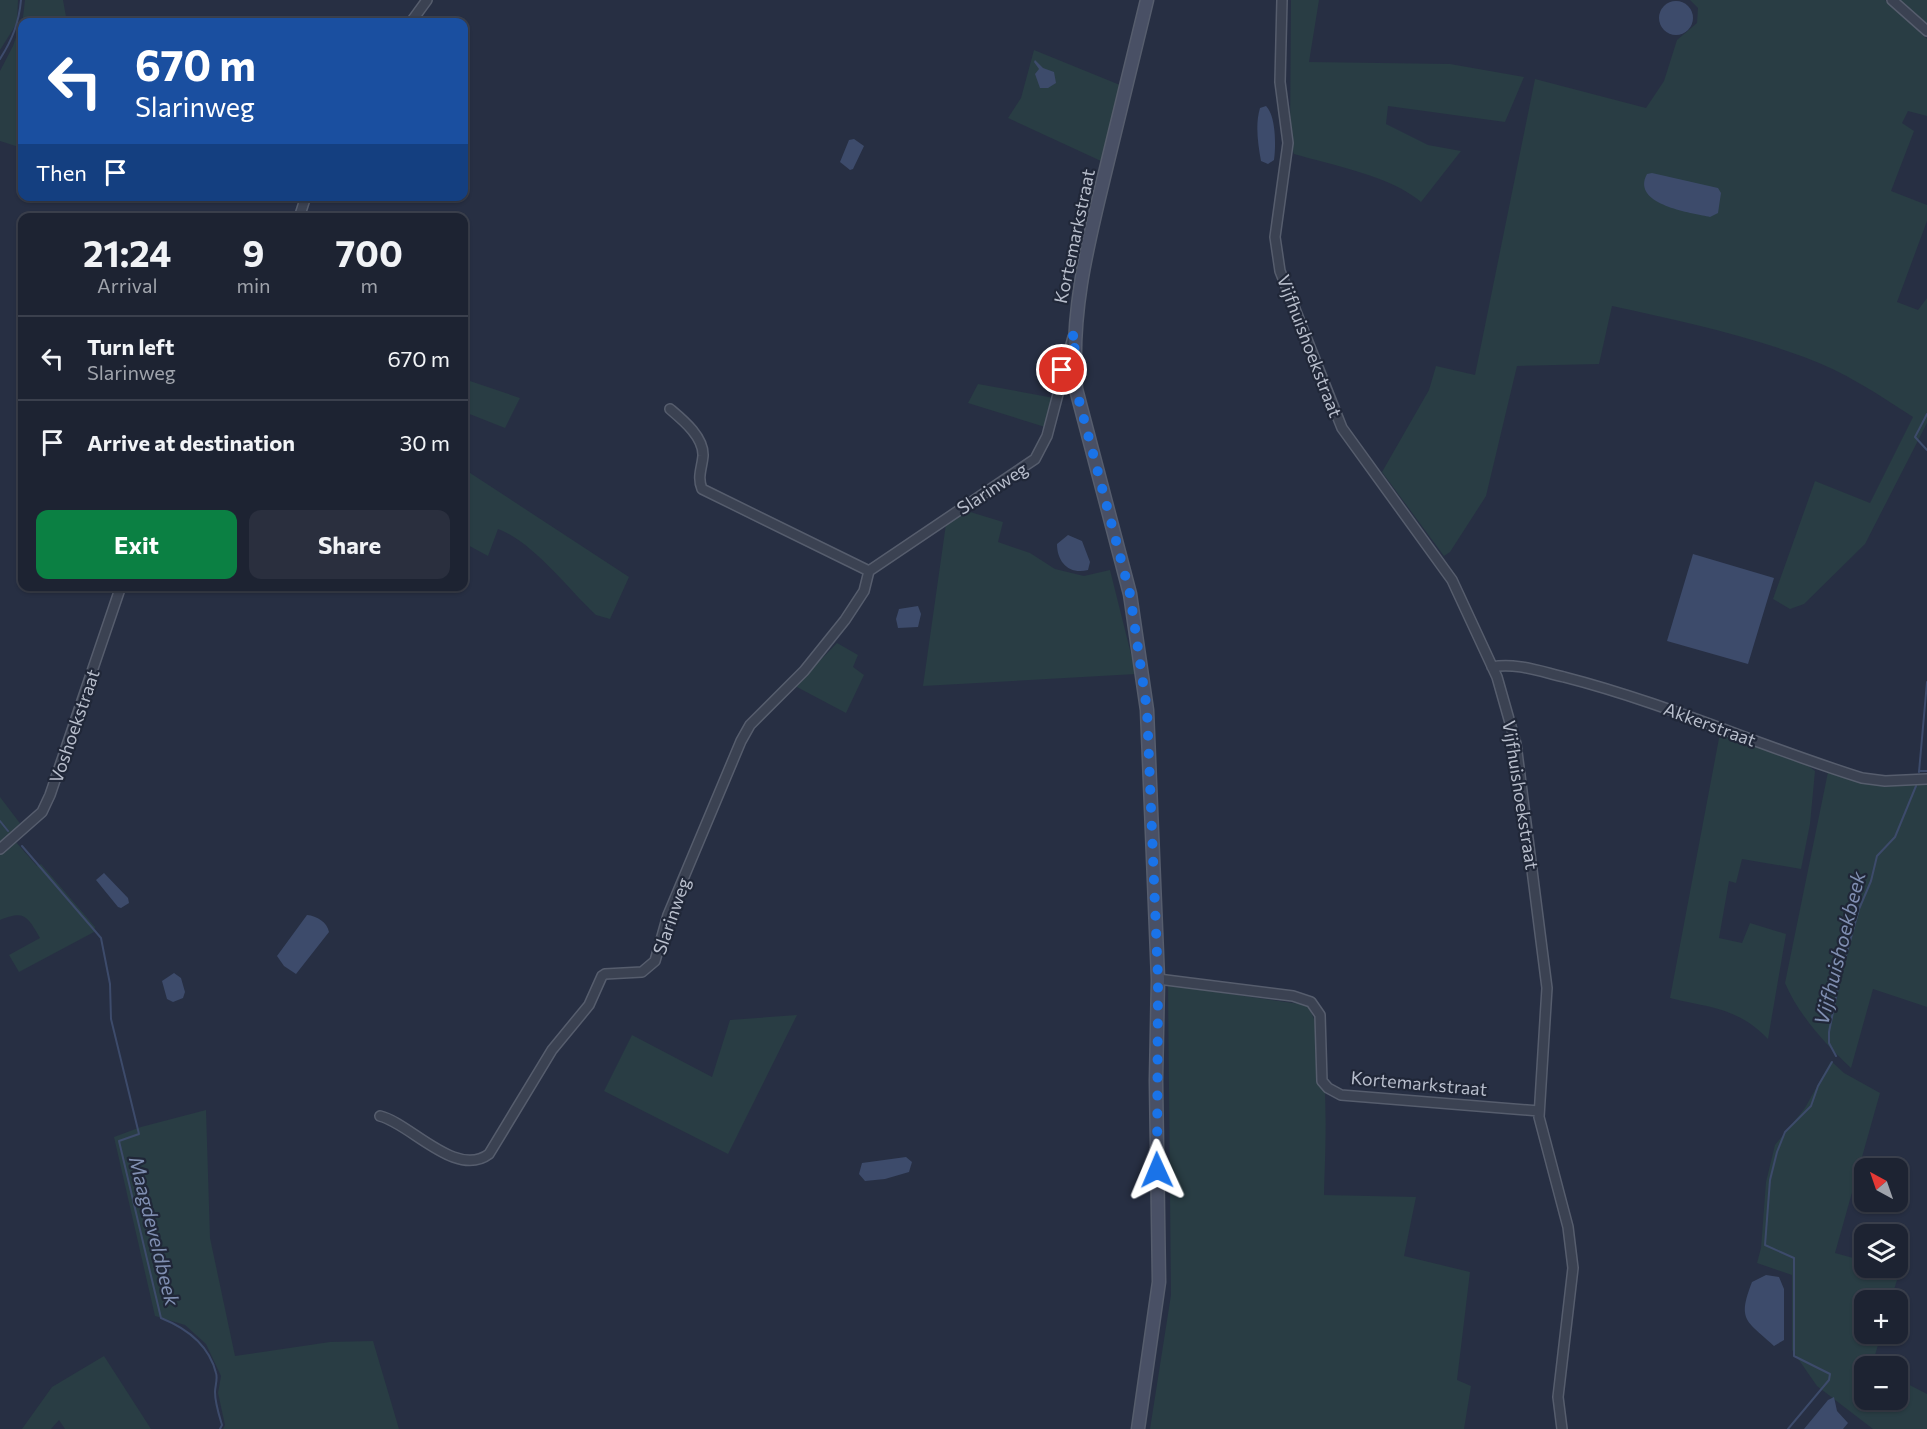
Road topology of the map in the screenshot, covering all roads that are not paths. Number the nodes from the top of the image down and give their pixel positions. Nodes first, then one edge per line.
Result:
1 (427, 0) edge
2 (1147, 0) edge
3 (1281, 0) edge
4 (1892, 0) edge
5 (414, 18) edge
6 (1927, 31) edge
7 (1074, 333) junction
8 (670, 409) dead end
9 (869, 571) junction
10 (119, 591) edge
11 (1492, 667) junction
12 (1927, 779) edge
13 (0, 849) edge
14 (1158, 979) junction
15 (1539, 1111) junction
16 (380, 1116) dead end
17 (1138, 1429) edge
18 (1562, 1429) edge

1 - 5 street
2 - 7 street, Kortemarkstraat
3 - 11 street, Vijfhuishoekstraat
4 - 6 street
7 - 9 street, Slarinweg
7 - 14 street, Kortemarkstraat
8 - 9 street
9 - 16 street, Slarinweg
10 - 13 street, Voshoekstraat
11 - 12 street, Akkerstraat
11 - 15 street, Vijfhuishoekstraat
14 - 15 street, Kortemarkstraat
14 - 17 street, Kortemarkstraat
15 - 18 street, Vijfhuishoekstraat

